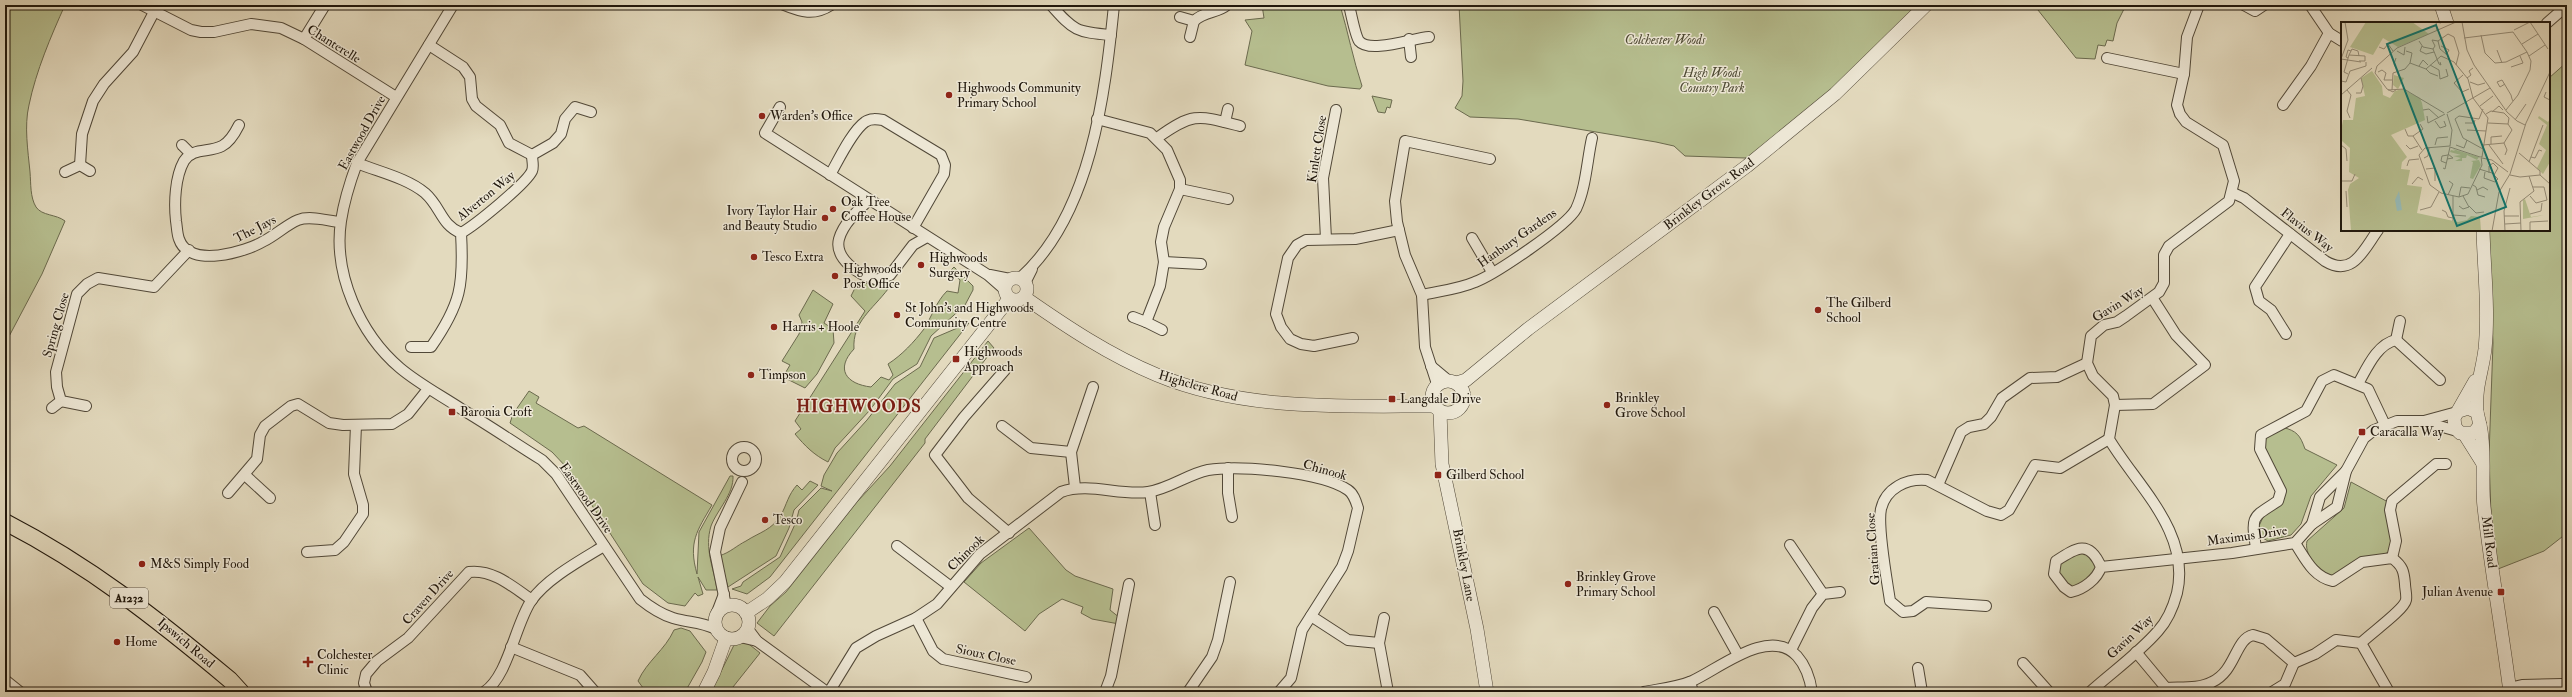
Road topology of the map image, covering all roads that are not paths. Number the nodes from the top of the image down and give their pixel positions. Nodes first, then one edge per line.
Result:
1 (142, 5) edge
2 (325, 5) edge
3 (453, 5) edge
4 (784, 5) edge
5 (831, 5) edge
6 (1051, 5) edge
7 (1114, 5) edge
8 (1227, 5) edge
9 (1349, 5) edge
10 (1926, 5) edge
11 (2199, 5) edge
12 (2244, 5) edge
13 (2264, 5) edge
14 (2310, 5) edge
15 (2441, 5) edge
16 (2563, 6) edge
17 (154, 12) junction
18 (1180, 17) dead end
19 (1194, 21) junction
20 (2447, 22) edge
21 (2548, 22) edge
22 (2330, 33) junction
23 (1111, 35) junction
24 (1190, 36) dead end
25 (1429, 37) dead end
26 (304, 39) junction
27 (1409, 39) junction
28 (2341, 40) edge
29 (430, 45) junction
30 (2113, 56) dead end
31 (1411, 57) dead end
32 (2184, 74) junction
33 (396, 97) junction
34 (2283, 105) dead end
35 (780, 107) dead end
36 (1228, 109) dead end
37 (1336, 110) dead end
38 (591, 112) dead end
39 (1097, 119) junction
40 (1225, 122) junction
41 (239, 125) dead end
42 (1240, 126) dead end
43 (1157, 138) junction
44 (1592, 138) dead end
45 (182, 145) dead end
46 (191, 154) junction
47 (532, 156) junction
48 (1490, 159) dead end
49 (357, 163) junction
50 (80, 165) junction
51 (90, 171) dead end
52 (65, 172) dead end
53 (830, 175) junction
54 (1180, 190) junction
55 (2232, 193) junction
56 (1228, 199) dead end
57 (869, 200) junction
58 (340, 222) junction
59 (913, 228) junction
60 (1399, 230) junction
61 (2377, 231) edge
62 (2483, 231) edge
63 (460, 233) junction
64 (2290, 234) junction
65 (927, 237) junction
66 (1472, 238) dead end
67 (1326, 239) junction
68 (189, 250) junction
69 (1164, 262) junction
70 (1201, 264) dead end
71 (1492, 272) junction
72 (1014, 286) junction
73 (1422, 295) junction
74 (2153, 299) junction
75 (1133, 317) dead end
76 (2400, 321) dead end
77 (1146, 322) junction
78 (1162, 330) dead end
79 (2286, 334) dead end
80 (1353, 338) dead end
81 (2396, 340) junction
82 (411, 347) dead end
83 (2087, 363) junction
84 (2481, 367) junction
85 (1005, 370) dead end
86 (2440, 380) dead end
87 (2358, 384) junction
88 (1093, 387) dead end
89 (428, 389) junction
90 (1445, 396) junction
91 (61, 401) junction
92 (2115, 405) junction
93 (86, 406) dead end
94 (52, 408) dead end
95 (2458, 412) junction
96 (2479, 418) junction
97 (2424, 421) junction
98 (356, 425) junction
99 (2385, 425) junction
100 (1002, 426) dead end
101 (2461, 433) junction
102 (2109, 439) junction
103 (1071, 452) junction
104 (2482, 462) junction
105 (2446, 464) dead end
106 (1228, 468) junction
107 (746, 470) dead end
108 (2346, 471) junction
109 (245, 475) junction
110 (1938, 485) junction
111 (1074, 487) junction
112 (1150, 492) junction
113 (228, 493) dead end
114 (270, 498) dead end
115 (1232, 517) dead end
116 (5, 522) edge
117 (2312, 524) junction
118 (1155, 525) dead end
119 (1009, 533) junction
120 (2295, 543) junction
121 (1790, 545) dead end
122 (604, 546) junction
123 (897, 546) dead end
124 (2256, 548) junction
125 (306, 552) dead end
126 (2392, 558) junction
127 (2178, 559) junction
128 (2101, 567) junction
129 (1230, 582) dead end
130 (1129, 584) dead end
131 (951, 587) junction
132 (1840, 592) dead end
133 (1823, 594) junction
134 (532, 600) junction
135 (725, 600) junction
136 (1986, 606) dead end
137 (1714, 612) dead end
138 (746, 613) junction
139 (1311, 616) junction
140 (916, 618) junction
141 (1384, 618) dead end
142 (718, 625) junction
143 (744, 633) junction
144 (1380, 643) junction
145 (2361, 643) junction
146 (510, 647) junction
147 (1791, 650) junction
148 (2136, 652) junction
149 (1738, 655) junction
150 (2023, 663) dead end
151 (2294, 663) junction
152 (1918, 668) dead end
153 (1026, 677) dead end
154 (5, 680) edge
155 (1691, 687) edge
156 (2567, 687) edge
157 (2167, 690) edge
158 (2509, 690) edge
159 (20, 692) edge
160 (241, 692) edge
161 (367, 692) edge
162 (484, 692) edge
163 (594, 692) edge
164 (704, 692) edge
165 (828, 692) edge
166 (1105, 692) edge
167 (1188, 692) edge
168 (1279, 692) edge
169 (1388, 692) edge
170 (1487, 692) edge
171 (1644, 692) edge
172 (1812, 692) edge
173 (1922, 692) edge
174 (2049, 692) edge
175 (2090, 692) edge
176 (2272, 692) edge
177 (2389, 692) edge

1 - 17 street, Chanterelle
2 - 26 street
3 - 29 street, Eastwood Drive
4 - 5 street
6 - 23 street
7 - 23 street
8 - 19 street
9 - 27 street
10 - 90 street, Brinkley Grove Road
11 - 32 street
12 - 13 street
14 - 22 street
15 - 20 street
16 - 21 street
17 - 26 street, Chanterelle
17 - 50 street
18 - 19 street
19 - 24 street
22 - 28 street
22 - 34 street
23 - 39 street
25 - 27 street
26 - 33 street, Chanterelle
27 - 31 street
29 - 33 street, Eastwood Drive
29 - 47 street
30 - 32 street
32 - 55 street
33 - 49 street, Eastwood Drive
35 - 53 street
36 - 40 street
37 - 67 street, Kinlett Close
38 - 47 street
39 - 43 street
39 - 72 street
40 - 42 street
40 - 43 street
41 - 46 street
43 - 54 street
44 - 71 street, Hanbury Gardens
45 - 46 street
46 - 68 street
47 - 63 street, Alverton Way
48 - 60 street
49 - 58 street, Eastwood Drive
49 - 63 street
50 - 51 street
50 - 52 street
53 - 57 street
53 - 59 street
54 - 56 street
54 - 69 street
55 - 64 street, Flavius Way
55 - 74 street, Gavin Way
57 - 59 street
57 - 65 street
58 - 68 street, The Jays
58 - 89 street, Eastwood Drive
59 - 65 street
60 - 67 street
60 - 73 street
61 - 64 street, Flavius Way
62 - 84 street, Mill Road
63 - 82 street
64 - 79 street
65 - 72 street
66 - 71 street
67 - 80 street
68 - 91 street, Spring Close
69 - 70 street
69 - 77 street
71 - 73 street, Hanbury Gardens
72 - 90 street, Highclere Road
72 - 138 street
73 - 90 street
74 - 83 street, Gavin Way
74 - 92 street
75 - 77 street
76 - 81 street
77 - 78 street
81 - 86 street
81 - 87 street
83 - 92 street
83 - 110 street
84 - 95 street, Mill Road
84 - 96 street, Mill Road
85 - 119 street
87 - 99 street
87 - 124 street
88 - 103 street
89 - 98 street
89 - 122 street, Eastwood Drive
90 - 170 street, Brinkley Lane
91 - 93 street
91 - 94 street
92 - 102 street
95 - 96 street
95 - 97 street, Maximus Drive
95 - 101 street
96 - 101 street
96 - 104 street, Mill Road
97 - 99 street, Maximus Drive
97 - 101 street, Maximus Drive
98 - 109 street
98 - 125 street
99 - 108 street, Maximus Drive
100 - 103 street
101 - 104 street, Mill Road
102 - 110 street, Gratian Close
102 - 127 street, Gavin Way
103 - 111 street
104 - 158 street, Mill Road
105 - 126 street
106 - 112 street, Chinook
106 - 115 street
106 - 139 street, Chinook
107 - 135 street
108 - 117 street, Maximus Drive
108 - 117 street, Maximus Drive
109 - 113 street
109 - 114 street
110 - 136 street, Gratian Close
111 - 112 street, Chinook
111 - 119 street, Chinook
112 - 118 street
116 - 160 main road, Ipswich Road / A1232
117 - 120 street, Maximus Drive
119 - 131 street, Chinook
120 - 124 street, Maximus Drive
120 - 126 street
121 - 133 street
122 - 134 street
122 - 142 street, Eastwood Drive
123 - 131 street
124 - 127 street, Maximus Drive
126 - 145 street
127 - 128 street, Maximus Drive
127 - 148 street, Gavin Way
128 - 128 street
129 - 167 street
130 - 166 street
131 - 140 street, Chinook
132 - 133 street
133 - 147 street
134 - 146 street
134 - 161 street, Craven Drive
135 - 138 street
135 - 142 street
137 - 149 street
138 - 143 street
139 - 144 street
139 - 168 street, Chinook
140 - 153 street, Sioux Close
140 - 165 street, Chinook
141 - 144 street
142 - 143 street
142 - 164 street
143 - 165 street
144 - 169 street
145 - 151 street
145 - 177 street
146 - 162 street
146 - 163 street
147 - 149 street
147 - 172 street
148 - 157 street
148 - 175 street, Gavin Way
149 - 155 street
150 - 174 street
151 - 157 street
151 - 176 street
152 - 173 street
154 - 159 street
155 - 171 street
156 - 158 street

